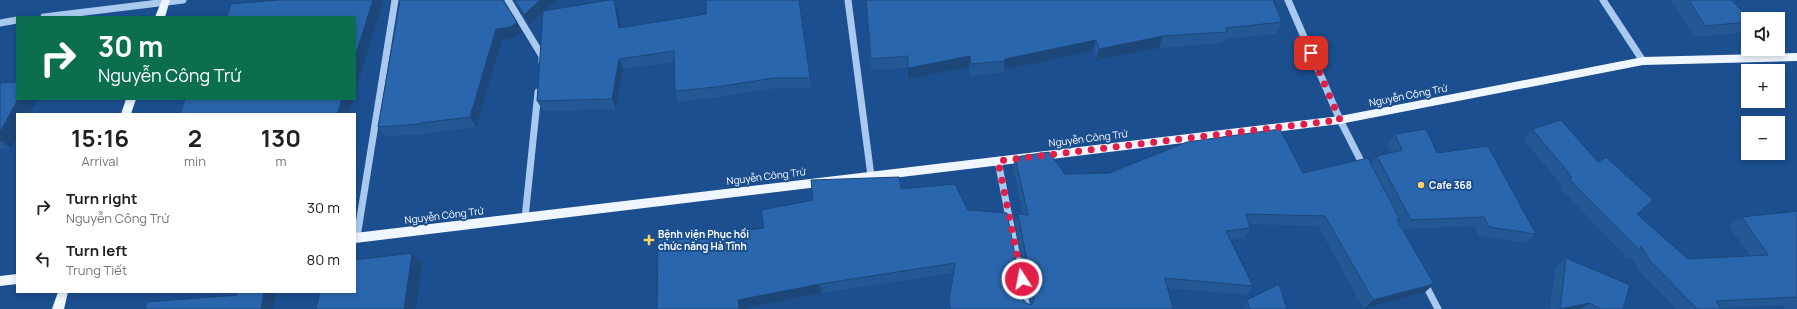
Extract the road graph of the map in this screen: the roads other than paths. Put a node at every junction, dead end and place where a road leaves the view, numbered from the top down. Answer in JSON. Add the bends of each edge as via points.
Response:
{"nodes":[{"id":1,"x":182,"y":0,"type":"edge"},
{"id":2,"x":395,"y":0,"type":"edge"},
{"id":3,"x":508,"y":0,"type":"edge"},
{"id":4,"x":848,"y":0,"type":"edge"},
{"id":5,"x":1288,"y":0,"type":"edge"},
{"id":6,"x":1603,"y":0,"type":"edge"},
{"id":7,"x":166,"y":1,"type":"edge"},
{"id":8,"x":52,"y":16,"type":"edge"},
{"id":9,"x":160,"y":16,"type":"edge"},
{"id":10,"x":16,"y":20,"type":"edge"},
{"id":11,"x":0,"y":22,"type":"edge"},
{"id":12,"x":1797,"y":58,"type":"edge"},
{"id":13,"x":1643,"y":61,"type":"junction"},
{"id":14,"x":541,"y":72,"type":"edge"},
{"id":15,"x":539,"y":87,"type":"edge"},
{"id":16,"x":131,"y":100,"type":"edge"},
{"id":17,"x":126,"y":113,"type":"edge"},
{"id":18,"x":1340,"y":120,"type":"junction"},
{"id":19,"x":998,"y":161,"type":"junction"},
{"id":20,"x":871,"y":176,"type":"junction"},
{"id":21,"x":1369,"y":176,"type":"edge"},
{"id":22,"x":525,"y":218,"type":"junction"},
{"id":23,"x":356,"y":238,"type":"edge"},
{"id":24,"x":1419,"y":273,"type":"edge"},
{"id":25,"x":16,"y":279,"type":"edge"},
{"id":26,"x":0,"y":281,"type":"edge"},
{"id":27,"x":63,"y":293,"type":"edge"},
{"id":28,"x":58,"y":309,"type":"edge"},
{"id":29,"x":1027,"y":309,"type":"edge"},
{"id":30,"x":1438,"y":309,"type":"edge"}],
"edges":[{"from":1,"to":7,"type":"street"},
{"from":2,"to":23,"type":"street"},
{"from":3,"to":14,"type":"street","via":[[542,56]]},
{"from":4,"to":20,"type":"street"},
{"from":5,"to":18,"type":"street"},
{"from":6,"to":13,"type":"street"},
{"from":7,"to":8,"type":"street"},
{"from":7,"to":9,"type":"main road"},
{"from":10,"to":11,"type":"street"},
{"from":12,"to":13,"type":"main road","name":"Nguyễn Công Trứ"},
{"from":13,"to":18,"type":"main road","name":"Nguyễn Công Trứ"},
{"from":15,"to":22,"type":"street"},
{"from":16,"to":17,"type":"main road"},
{"from":18,"to":19,"type":"main road","name":"Nguyễn Công Trứ"},
{"from":18,"to":21,"type":"street"},
{"from":19,"to":20,"type":"main road","name":"Nguyễn Công Trứ"},
{"from":19,"to":29,"type":"street"},
{"from":20,"to":22,"type":"main road","name":"Nguyễn Công Trứ"},
{"from":22,"to":23,"type":"main road","name":"Nguyễn Công Trứ"},
{"from":24,"to":30,"type":"street"},
{"from":25,"to":26,"type":"main road"},
{"from":27,"to":28,"type":"main road"}]}
